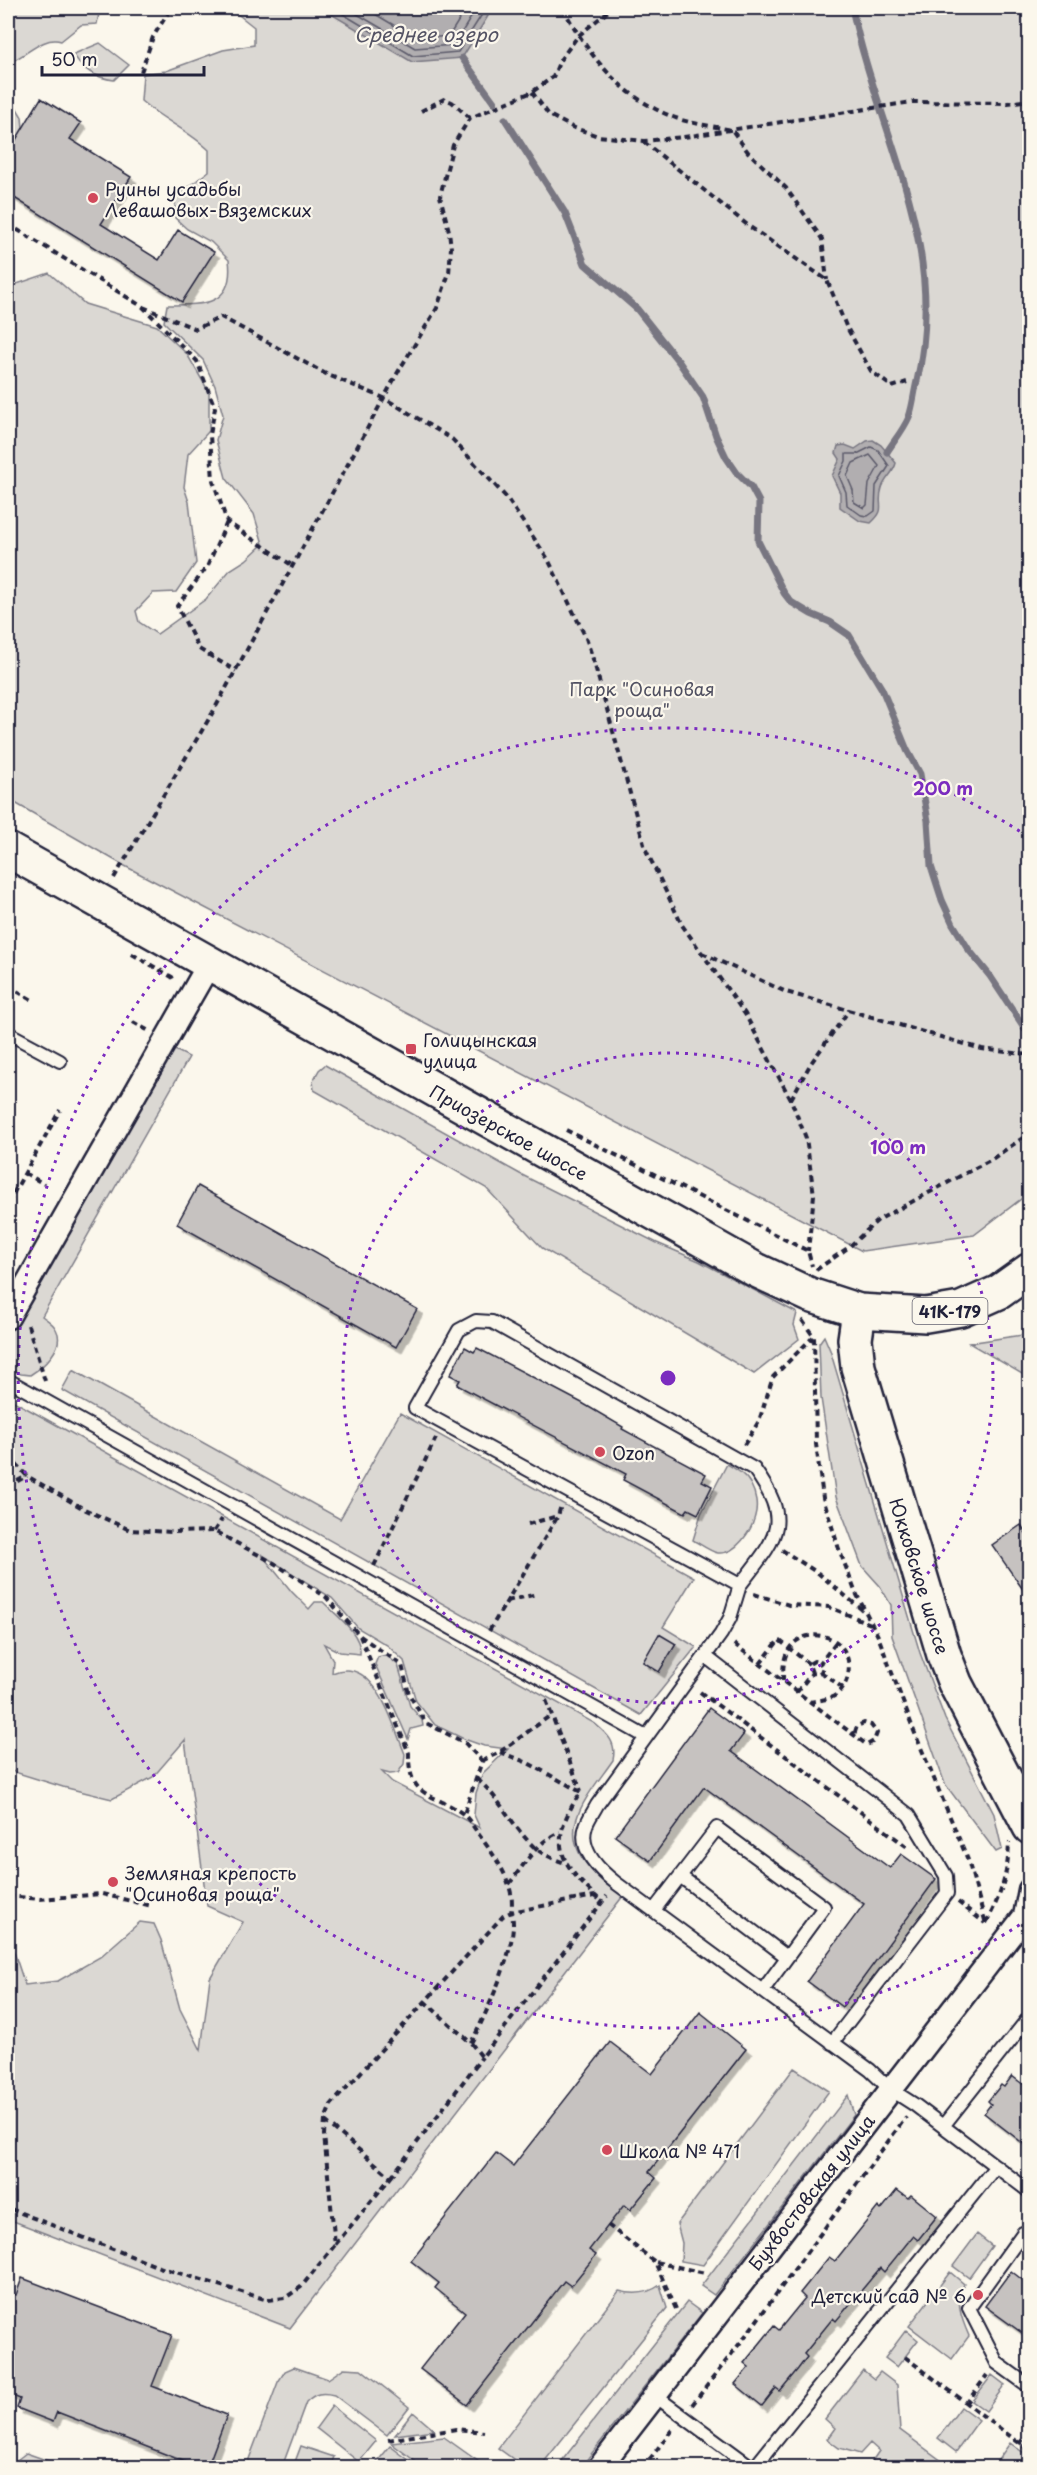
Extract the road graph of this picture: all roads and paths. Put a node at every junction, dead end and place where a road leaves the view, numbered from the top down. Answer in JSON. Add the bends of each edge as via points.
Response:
{"nodes":[{"id":1,"x":171,"y":8,"type":"edge"},
{"id":2,"x":563,"y":8,"type":"edge"},
{"id":3,"x":612,"y":8,"type":"edge"},
{"id":4,"x":578,"y":36,"type":"junction"},
{"id":5,"x":141,"y":72,"type":"dead end"},
{"id":6,"x":532,"y":92,"type":"junction"},
{"id":7,"x":1029,"y":100,"type":"edge"},
{"id":8,"x":421,"y":111,"type":"dead end"},
{"id":9,"x":470,"y":118,"type":"junction"},
{"id":10,"x":732,"y":130,"type":"junction"},
{"id":11,"x":644,"y":141,"type":"junction"},
{"id":12,"x":8,"y":224,"type":"edge"},
{"id":13,"x":827,"y":280,"type":"junction"},
{"id":14,"x":143,"y":307,"type":"junction"},
{"id":15,"x":907,"y":382,"type":"dead end"},
{"id":16,"x":384,"y":398,"type":"junction"},
{"id":17,"x":227,"y":522,"type":"junction"},
{"id":18,"x":293,"y":566,"type":"junction"},
{"id":19,"x":236,"y":671,"type":"junction"},
{"id":20,"x":8,"y":850,"type":"edge"},
{"id":21,"x":114,"y":878,"type":"dead end"},
{"id":22,"x":702,"y":953,"type":"junction"},
{"id":23,"x":132,"y":954,"type":"dead end"},
{"id":24,"x":209,"y":964,"type":"junction"},
{"id":25,"x":8,"y":986,"type":"edge"},
{"id":26,"x":175,"y":986,"type":"dead end"},
{"id":27,"x":34,"y":1001,"type":"dead end"},
{"id":28,"x":850,"y":1009,"type":"junction"},
{"id":29,"x":133,"y":1023,"type":"dead end"},
{"id":30,"x":154,"y":1023,"type":"dead end"},
{"id":31,"x":8,"y":1033,"type":"edge"},
{"id":32,"x":1029,"y":1055,"type":"edge"},
{"id":33,"x":60,"y":1061,"type":"dead end"},
{"id":34,"x":791,"y":1100,"type":"junction"},
{"id":35,"x":60,"y":1110,"type":"dead end"},
{"id":36,"x":560,"y":1126,"type":"dead end"},
{"id":37,"x":1029,"y":1133,"type":"edge"},
{"id":38,"x":24,"y":1173,"type":"junction"},
{"id":39,"x":44,"y":1184,"type":"dead end"},
{"id":40,"x":8,"y":1203,"type":"edge"},
{"id":41,"x":808,"y":1251,"type":"junction"},
{"id":42,"x":1029,"y":1270,"type":"edge"},
{"id":43,"x":803,"y":1310,"type":"dead end"},
{"id":44,"x":859,"y":1311,"type":"junction"},
{"id":45,"x":8,"y":1317,"type":"edge"},
{"id":46,"x":814,"y":1337,"type":"junction"},
{"id":47,"x":8,"y":1380,"type":"edge"},
{"id":48,"x":438,"y":1432,"type":"dead end"},
{"id":49,"x":8,"y":1456,"type":"edge"},
{"id":50,"x":736,"y":1458,"type":"junction"},
{"id":51,"x":27,"y":1476,"type":"junction"},
{"id":52,"x":8,"y":1486,"type":"edge"},
{"id":53,"x":563,"y":1500,"type":"dead end"},
{"id":54,"x":558,"y":1516,"type":"junction"},
{"id":55,"x":528,"y":1524,"type":"dead end"},
{"id":56,"x":772,"y":1544,"type":"junction"},
{"id":57,"x":372,"y":1570,"type":"dead end"},
{"id":58,"x":740,"y":1585,"type":"junction"},
{"id":59,"x":537,"y":1594,"type":"dead end"},
{"id":60,"x":506,"y":1601,"type":"junction"},
{"id":61,"x":870,"y":1617,"type":"junction"},
{"id":62,"x":873,"y":1625,"type":"junction"},
{"id":63,"x":487,"y":1634,"type":"dead end"},
{"id":64,"x":721,"y":1634,"type":"junction"},
{"id":65,"x":360,"y":1635,"type":"junction"},
{"id":66,"x":836,"y":1642,"type":"junction"},
{"id":67,"x":789,"y":1648,"type":"junction"},
{"id":68,"x":705,"y":1656,"type":"junction"},
{"id":69,"x":820,"y":1663,"type":"junction"},
{"id":70,"x":760,"y":1664,"type":"junction"},
{"id":71,"x":809,"y":1664,"type":"junction"},
{"id":72,"x":812,"y":1672,"type":"junction"},
{"id":73,"x":821,"y":1672,"type":"junction"},
{"id":74,"x":548,"y":1682,"type":"junction"},
{"id":75,"x":783,"y":1682,"type":"junction"},
{"id":76,"x":843,"y":1688,"type":"junction"},
{"id":77,"x":697,"y":1689,"type":"dead end"},
{"id":78,"x":797,"y":1692,"type":"junction"},
{"id":79,"x":810,"y":1702,"type":"junction"},
{"id":80,"x":552,"y":1715,"type":"junction"},
{"id":81,"x":854,"y":1735,"type":"junction"},
{"id":82,"x":646,"y":1737,"type":"junction"},
{"id":83,"x":500,"y":1752,"type":"junction"},
{"id":84,"x":482,"y":1761,"type":"junction"},
{"id":85,"x":477,"y":1779,"type":"junction"},
{"id":86,"x":581,"y":1792,"type":"junction"},
{"id":87,"x":597,"y":1804,"type":"junction"},
{"id":88,"x":464,"y":1814,"type":"junction"},
{"id":89,"x":560,"y":1832,"type":"dead end"},
{"id":90,"x":1019,"y":1832,"type":"edge"},
{"id":91,"x":536,"y":1849,"type":"junction"},
{"id":92,"x":567,"y":1864,"type":"dead end"},
{"id":93,"x":680,"y":1876,"type":"junction"},
{"id":94,"x":946,"y":1876,"type":"junction"},
{"id":95,"x":616,"y":1883,"type":"junction"},
{"id":96,"x":509,"y":1884,"type":"junction"},
{"id":97,"x":1029,"y":1890,"type":"edge"},
{"id":98,"x":947,"y":1893,"type":"junction"},
{"id":99,"x":8,"y":1896,"type":"edge"},
{"id":100,"x":596,"y":1896,"type":"dead end"},
{"id":101,"x":152,"y":1906,"type":"dead end"},
{"id":102,"x":654,"y":1910,"type":"junction"},
{"id":103,"x":511,"y":1912,"type":"junction"},
{"id":104,"x":1027,"y":1916,"type":"edge"},
{"id":105,"x":986,"y":1924,"type":"junction"},
{"id":106,"x":788,"y":1957,"type":"junction"},
{"id":107,"x":763,"y":1990,"type":"junction"},
{"id":108,"x":424,"y":2001,"type":"junction"},
{"id":109,"x":1029,"y":2016,"type":"edge"},
{"id":110,"x":471,"y":2043,"type":"junction"},
{"id":111,"x":832,"y":2043,"type":"junction"},
{"id":112,"x":482,"y":2056,"type":"junction"},
{"id":113,"x":890,"y":2089,"type":"junction"},
{"id":114,"x":915,"y":2105,"type":"junction"},
{"id":115,"x":325,"y":2120,"type":"junction"},
{"id":116,"x":943,"y":2126,"type":"junction"},
{"id":117,"x":996,"y":2166,"type":"junction"},
{"id":118,"x":391,"y":2177,"type":"junction"},
{"id":119,"x":1029,"y":2192,"type":"edge"},
{"id":120,"x":8,"y":2208,"type":"edge"},
{"id":121,"x":608,"y":2225,"type":"dead end"},
{"id":122,"x":1029,"y":2238,"type":"edge"},
{"id":123,"x":335,"y":2245,"type":"junction"},
{"id":124,"x":655,"y":2262,"type":"junction"},
{"id":125,"x":705,"y":2273,"type":"dead end"},
{"id":126,"x":676,"y":2309,"type":"dead end"},
{"id":127,"x":905,"y":2357,"type":"dead end"},
{"id":128,"x":997,"y":2363,"type":"junction"},
{"id":129,"x":1029,"y":2387,"type":"edge"},
{"id":130,"x":654,"y":2395,"type":"junction"},
{"id":131,"x":966,"y":2404,"type":"junction"},
{"id":132,"x":684,"y":2415,"type":"junction"},
{"id":133,"x":1029,"y":2431,"type":"edge"},
{"id":134,"x":484,"y":2432,"type":"dead end"},
{"id":135,"x":388,"y":2440,"type":"dead end"},
{"id":136,"x":1020,"y":2444,"type":"junction"},
{"id":137,"x":1029,"y":2451,"type":"edge"},
{"id":138,"x":599,"y":2468,"type":"edge"},
{"id":139,"x":643,"y":2468,"type":"edge"},
{"id":140,"x":754,"y":2468,"type":"edge"}],
"edges":[{"from":1,"to":5,"type":"path","via":[[153,37]]},
{"from":2,"to":4,"type":"path"},
{"from":3,"to":4,"type":"path"},
{"from":4,"to":6,"type":"path","via":[[553,77]]},
{"from":4,"to":10,"type":"path","via":[[601,68],[626,92],[674,117]]},
{"from":6,"to":9,"type":"path"},
{"from":6,"to":11,"type":"path","via":[[549,115],[572,127],[598,136]]},
{"from":7,"to":10,"type":"path","via":[[912,102]]},
{"from":8,"to":9,"type":"path","via":[[444,99]]},
{"from":9,"to":16,"type":"path","via":[[453,145],[440,196],[451,248],[444,290]]},
{"from":10,"to":11,"type":"path"},
{"from":10,"to":13,"type":"path","via":[[748,152],[786,188],[822,239]]},
{"from":11,"to":13,"type":"path","via":[[750,227]]},
{"from":12,"to":14,"type":"path"},
{"from":13,"to":15,"type":"path","via":[[871,371],[892,387]]},
{"from":14,"to":16,"type":"path","via":[[196,329],[221,317],[326,374]]},
{"from":14,"to":17,"type":"path","via":[[197,361],[215,408],[210,435],[213,480]]},
{"from":16,"to":18,"type":"path"},
{"from":16,"to":22,"type":"path","via":[[452,439],[506,497],[548,559],[586,638],[645,848],[682,925]]},
{"from":17,"to":18,"type":"path"},
{"from":17,"to":19,"type":"path","via":[[207,567],[177,606],[199,649]]},
{"from":18,"to":19,"type":"path"},
{"from":19,"to":21,"type":"path"},
{"from":20,"to":24,"type":"main road","name":"Приозерское шоссе"},
{"from":22,"to":28,"type":"path","via":[[786,992]]},
{"from":22,"to":34,"type":"path","via":[[745,1014]]},
{"from":23,"to":26,"type":"path","via":[[172,977]]},
{"from":24,"to":44,"type":"main road","name":"Приозерское шоссе","via":[[756,1270],[810,1295]]},
{"from":24,"to":45,"type":"street"},
{"from":25,"to":27,"type":"path"},
{"from":28,"to":32,"type":"path","via":[[982,1049]]},
{"from":28,"to":34,"type":"path","via":[[811,1063]]},
{"from":29,"to":30,"type":"path","via":[[149,1032]]},
{"from":31,"to":33,"type":"lane"},
{"from":34,"to":41,"type":"path","via":[[806,1138],[814,1195]]},
{"from":35,"to":38,"type":"path"},
{"from":36,"to":41,"type":"path"},
{"from":37,"to":41,"type":"path","via":[[992,1159],[878,1220],[849,1248],[813,1273]]},
{"from":38,"to":39,"type":"path"},
{"from":38,"to":40,"type":"path"},
{"from":42,"to":44,"type":"main road","name":"Приозерское шоссе","number":"41К-179","via":[[999,1292],[961,1309],[926,1315]]},
{"from":43,"to":46,"type":"path","via":[[801,1321]]},
{"from":44,"to":90,"type":"main road","name":"Юкковское шоссе","via":[[855,1339],[858,1367],[944,1655]]},
{"from":46,"to":50,"type":"path","via":[[773,1377],[759,1421]]},
{"from":46,"to":61,"type":"path","via":[[816,1444],[823,1498],[855,1591]]},
{"from":47,"to":74,"type":"lane"},
{"from":48,"to":57,"type":"path"},
{"from":49,"to":51,"type":"path"},
{"from":50,"to":56,"type":"lane","via":[[754,1469],[770,1492],[778,1515]]},
{"from":50,"to":58,"type":"lane","via":[[492,1322],[476,1321],[459,1330],[415,1408]]},
{"from":51,"to":52,"type":"path"},
{"from":51,"to":65,"type":"path","via":[[130,1530],[214,1530],[326,1597]]},
{"from":53,"to":54,"type":"path"},
{"from":54,"to":55,"type":"path"},
{"from":54,"to":60,"type":"path"},
{"from":56,"to":58,"type":"lane"},
{"from":56,"to":61,"type":"path","via":[[818,1573]]},
{"from":58,"to":62,"type":"path","via":[[757,1596],[789,1605],[829,1607]]},
{"from":58,"to":64,"type":"lane"},
{"from":59,"to":60,"type":"path"},
{"from":60,"to":63,"type":"path"},
{"from":61,"to":62,"type":"path"},
{"from":62,"to":105,"type":"path","via":[[968,1860]]},
{"from":64,"to":68,"type":"lane"},
{"from":64,"to":70,"type":"path"},
{"from":65,"to":84,"type":"path","via":[[402,1665],[409,1694],[426,1723],[465,1743]]},
{"from":65,"to":88,"type":"path","via":[[409,1753],[408,1770],[421,1791]]},
{"from":66,"to":67,"type":"path","via":[[820,1635],[805,1636]]},
{"from":66,"to":69,"type":"path"},
{"from":66,"to":76,"type":"path","via":[[847,1654],[850,1673]]},
{"from":67,"to":70,"type":"path","via":[[779,1640]]},
{"from":67,"to":71,"type":"path"},
{"from":67,"to":75,"type":"path"},
{"from":68,"to":82,"type":"lane"},
{"from":68,"to":94,"type":"lane","via":[[909,1815]]},
{"from":69,"to":71,"type":"path"},
{"from":69,"to":73,"type":"path"},
{"from":70,"to":75,"type":"path"},
{"from":71,"to":72,"type":"path"},
{"from":72,"to":73,"type":"path"},
{"from":72,"to":78,"type":"path"},
{"from":73,"to":76,"type":"path"},
{"from":74,"to":80,"type":"path","via":[[545,1698]]},
{"from":74,"to":82,"type":"lane"},
{"from":75,"to":78,"type":"path"},
{"from":76,"to":79,"type":"path","via":[[835,1696]]},
{"from":77,"to":94,"type":"path"},
{"from":78,"to":79,"type":"path"},
{"from":79,"to":81,"type":"path"},
{"from":80,"to":83,"type":"path"},
{"from":80,"to":86,"type":"path"},
{"from":81,"to":81,"type":"path","via":[[857,1726],[864,1723],[877,1733],[867,1745]]},
{"from":82,"to":87,"type":"lane"},
{"from":83,"to":84,"type":"path"},
{"from":83,"to":86,"type":"path"},
{"from":84,"to":85,"type":"path"},
{"from":85,"to":88,"type":"path"},
{"from":85,"to":91,"type":"path","via":[[492,1792]]},
{"from":86,"to":87,"type":"path"},
{"from":87,"to":95,"type":"lane","via":[[585,1828],[587,1852]]},
{"from":88,"to":96,"type":"path","via":[[494,1855]]},
{"from":89,"to":91,"type":"path"},
{"from":90,"to":105,"type":"path","via":[[1001,1896]]},
{"from":91,"to":92,"type":"path"},
{"from":91,"to":96,"type":"path"},
{"from":93,"to":102,"type":"lane"},
{"from":93,"to":106,"type":"lane"},
{"from":93,"to":106,"type":"lane","via":[[717,1828],[824,1907]]},
{"from":94,"to":98,"type":"lane"},
{"from":95,"to":102,"type":"lane"},
{"from":95,"to":112,"type":"path"},
{"from":96,"to":103,"type":"path"},
{"from":97,"to":104,"type":"street","name":"Бухвостовская улица"},
{"from":98,"to":105,"type":"path"},
{"from":98,"to":111,"type":"lane"},
{"from":99,"to":101,"type":"path","via":[[40,1899],[102,1894]]},
{"from":100,"to":103,"type":"path"},
{"from":102,"to":107,"type":"lane"},
{"from":103,"to":108,"type":"path"},
{"from":103,"to":110,"type":"path","via":[[515,1921],[504,1965],[491,2004]]},
{"from":104,"to":113,"type":"street","name":"Бухвостовская улица"},
{"from":106,"to":107,"type":"lane"},
{"from":107,"to":111,"type":"lane"},
{"from":108,"to":110,"type":"path"},
{"from":108,"to":115,"type":"path","via":[[331,2104]]},
{"from":109,"to":116,"type":"lane"},
{"from":110,"to":112,"type":"path"},
{"from":111,"to":113,"type":"lane"},
{"from":112,"to":118,"type":"path"},
{"from":113,"to":114,"type":"lane"},
{"from":113,"to":130,"type":"street","name":"Бухвостовская улица"},
{"from":114,"to":116,"type":"lane"},
{"from":114,"to":132,"type":"path"},
{"from":115,"to":118,"type":"path"},
{"from":115,"to":123,"type":"path"},
{"from":116,"to":117,"type":"lane"},
{"from":117,"to":119,"type":"lane"},
{"from":117,"to":140,"type":"lane"},
{"from":118,"to":123,"type":"path"},
{"from":120,"to":123,"type":"path","via":[[159,2267],[268,2300],[285,2298],[301,2286]]},
{"from":121,"to":124,"type":"path"},
{"from":122,"to":128,"type":"lane","via":[[1023,2233],[969,2308]]},
{"from":124,"to":125,"type":"path"},
{"from":124,"to":126,"type":"path"},
{"from":127,"to":131,"type":"path"},
{"from":128,"to":129,"type":"lane"},
{"from":128,"to":131,"type":"path"},
{"from":130,"to":132,"type":"lane"},
{"from":130,"to":138,"type":"street","name":"Бухвостовская улица"},
{"from":131,"to":136,"type":"path"},
{"from":132,"to":139,"type":"path"},
{"from":132,"to":140,"type":"lane"},
{"from":133,"to":136,"type":"path"},
{"from":134,"to":135,"type":"path","via":[[456,2429]]},
{"from":136,"to":137,"type":"path"}]}
